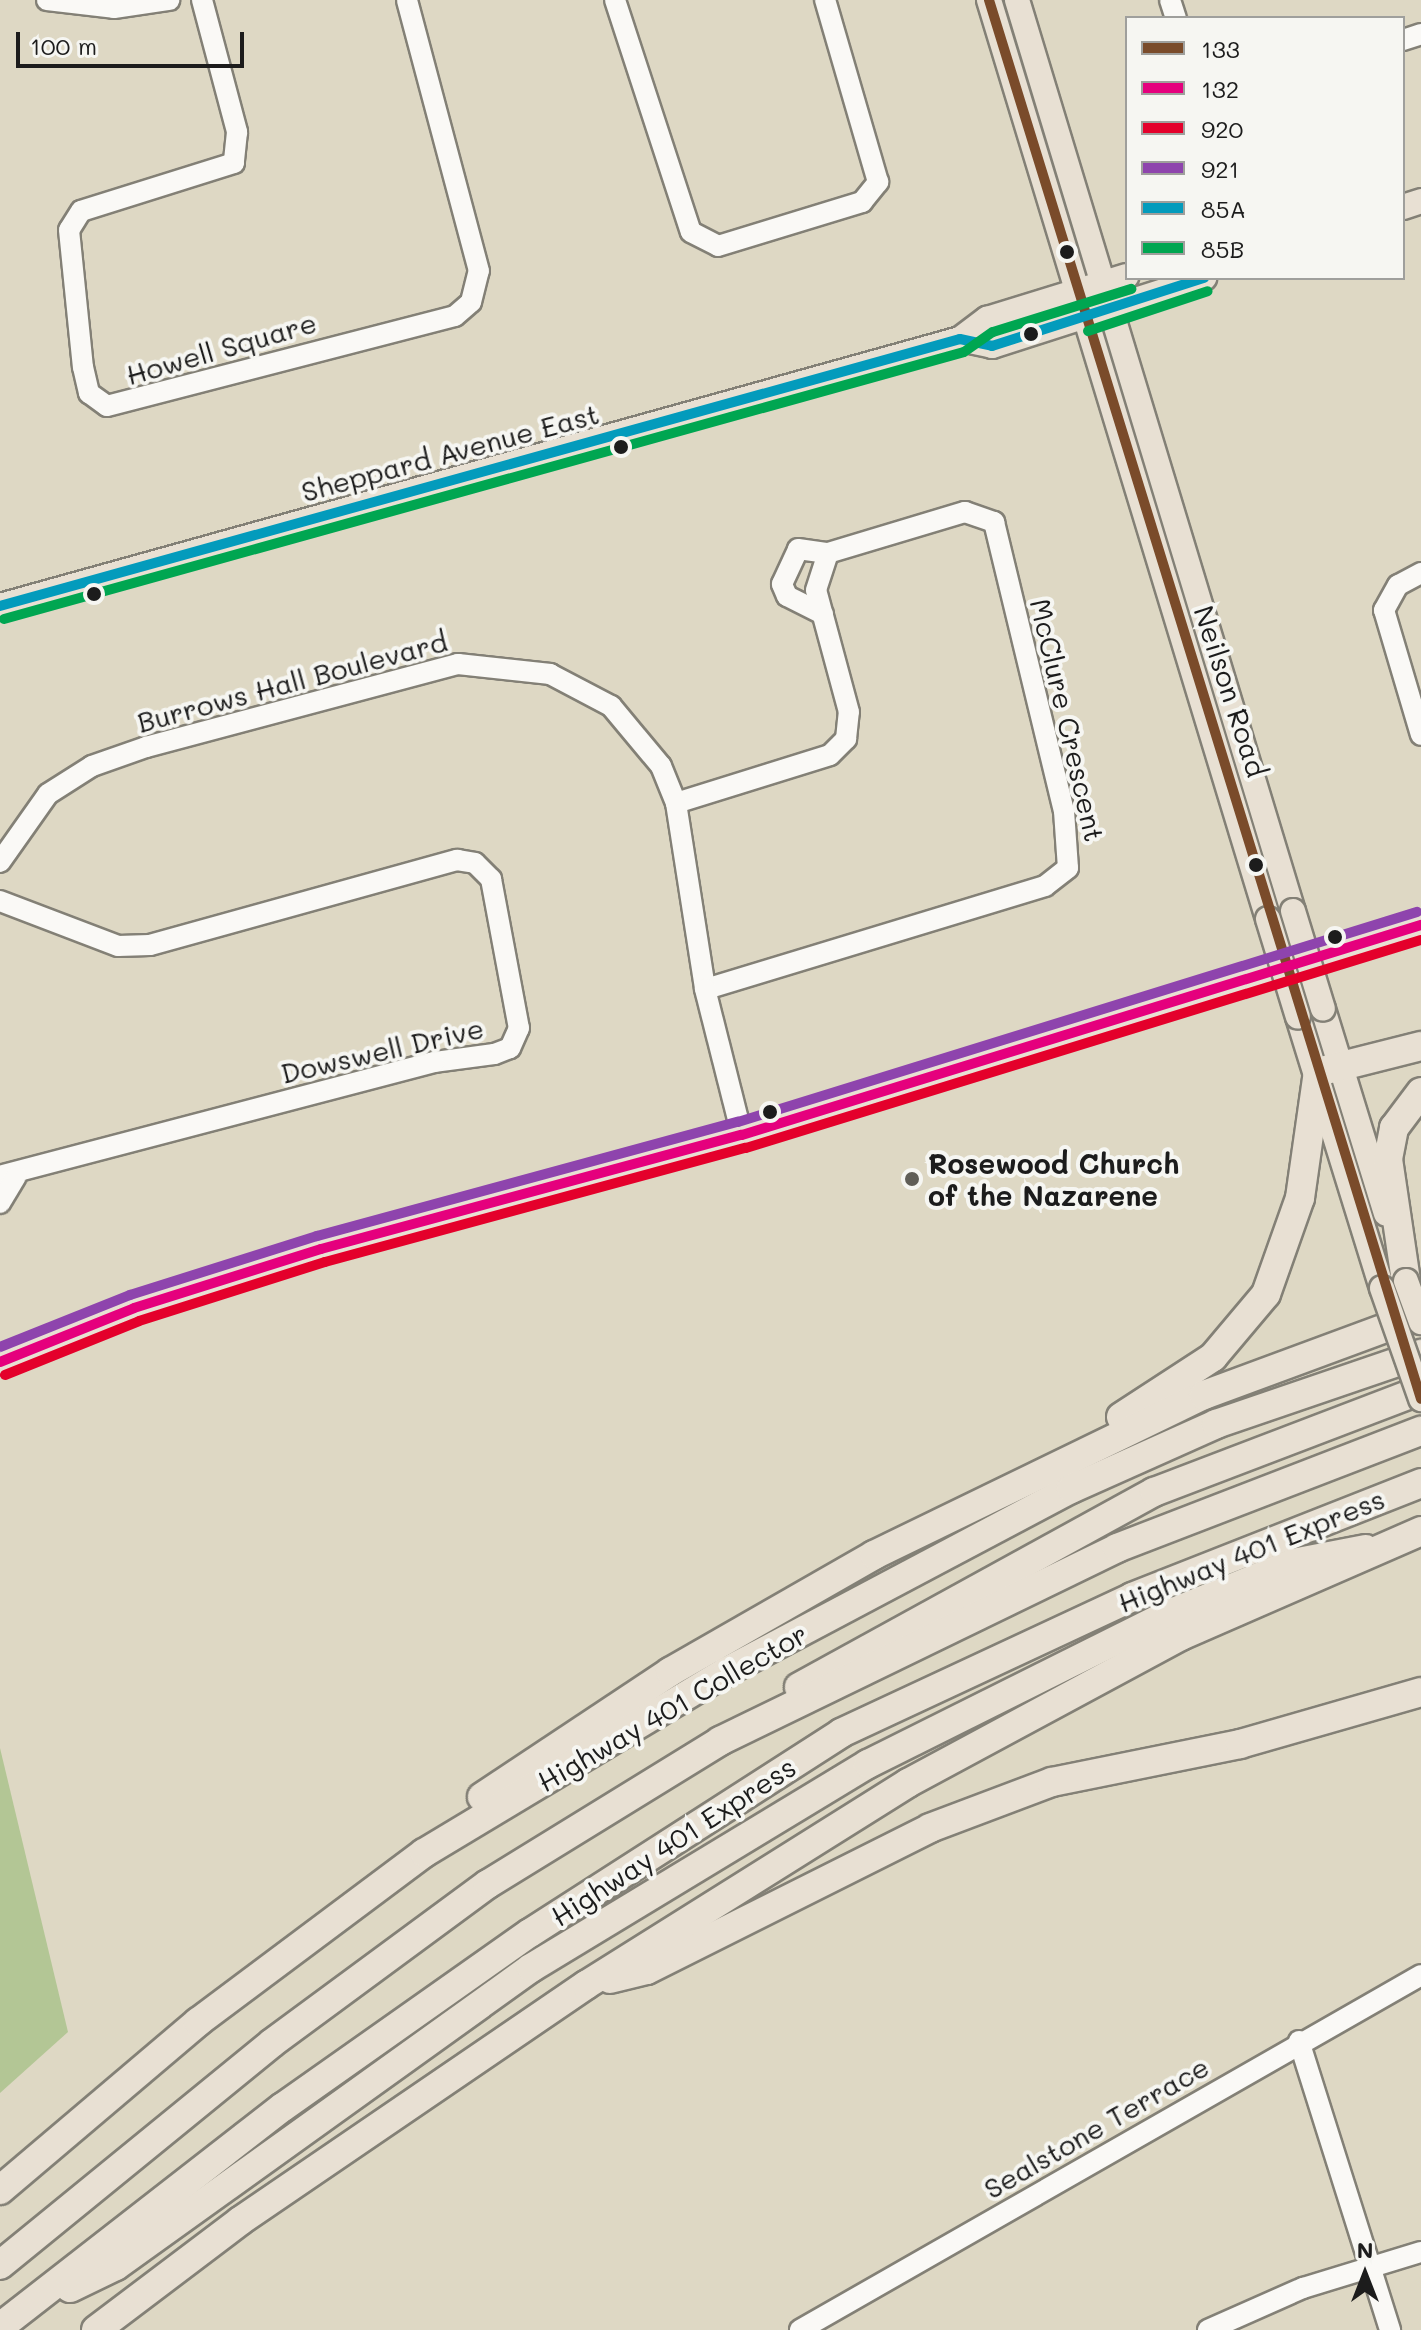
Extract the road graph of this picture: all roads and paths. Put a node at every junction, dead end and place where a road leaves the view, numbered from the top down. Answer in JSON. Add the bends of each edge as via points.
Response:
{"nodes":[{"id":1,"x":47,"y":0,"type":"edge"},
{"id":2,"x":169,"y":0,"type":"edge"},
{"id":3,"x":202,"y":0,"type":"edge"},
{"id":4,"x":407,"y":0,"type":"edge"},
{"id":5,"x":615,"y":0,"type":"edge"},
{"id":6,"x":825,"y":0,"type":"edge"},
{"id":7,"x":989,"y":0,"type":"edge"},
{"id":8,"x":1017,"y":0,"type":"edge"},
{"id":9,"x":1125,"y":277,"type":"edge"},
{"id":10,"x":1198,"y":280,"type":"edge"},
{"id":11,"x":1102,"y":284,"type":"junction"},
{"id":12,"x":1074,"y":291,"type":"junction"},
{"id":13,"x":1111,"y":310,"type":"junction"},
{"id":14,"x":1082,"y":319,"type":"junction"},
{"id":15,"x":960,"y":339,"type":"junction"},
{"id":16,"x":1175,"y":522,"type":"junction"},
{"id":17,"x":1148,"y":530,"type":"junction"},
{"id":18,"x":828,"y":553,"type":"junction"},
{"id":19,"x":1421,"y":573,"type":"edge"},
{"id":20,"x":0,"y":606,"type":"edge"},
{"id":21,"x":823,"y":614,"type":"junction"},
{"id":22,"x":1421,"y":735,"type":"edge"},
{"id":23,"x":676,"y":803,"type":"junction"},
{"id":24,"x":0,"y":862,"type":"edge"},
{"id":25,"x":0,"y":901,"type":"edge"},
{"id":26,"x":1421,"y":925,"type":"edge"},
{"id":27,"x":705,"y":989,"type":"junction"},
{"id":28,"x":1421,"y":1046,"type":"edge"},
{"id":29,"x":1330,"y":1069,"type":"junction"},
{"id":30,"x":1421,"y":1092,"type":"edge"},
{"id":31,"x":742,"y":1135,"type":"junction"},
{"id":32,"x":8,"y":1176,"type":"edge"},
{"id":33,"x":0,"y":1203,"type":"edge"},
{"id":34,"x":1394,"y":1284,"type":"junction"},
{"id":35,"x":1421,"y":1315,"type":"edge"},
{"id":36,"x":1421,"y":1322,"type":"edge"},
{"id":37,"x":1421,"y":1354,"type":"edge"},
{"id":38,"x":0,"y":1362,"type":"edge"},
{"id":39,"x":1421,"y":1390,"type":"edge"},
{"id":40,"x":1421,"y":1399,"type":"edge"},
{"id":41,"x":1421,"y":1431,"type":"edge"},
{"id":42,"x":1421,"y":1483,"type":"edge"},
{"id":43,"x":1421,"y":1531,"type":"edge"},
{"id":44,"x":1366,"y":1549,"type":"junction"},
{"id":45,"x":874,"y":1555,"type":"junction"},
{"id":46,"x":1421,"y":1692,"type":"edge"},
{"id":47,"x":720,"y":1741,"type":"junction"},
{"id":48,"x":424,"y":1853,"type":"junction"},
{"id":49,"x":1421,"y":1975,"type":"edge"},
{"id":50,"x":586,"y":1985,"type":"junction"},
{"id":51,"x":1299,"y":2041,"type":"junction"},
{"id":52,"x":0,"y":2190,"type":"edge"},
{"id":53,"x":1421,"y":2252,"type":"edge"},
{"id":54,"x":0,"y":2265,"type":"edge"},
{"id":55,"x":1371,"y":2267,"type":"junction"},
{"id":56,"x":10,"y":2320,"type":"edge"},
{"id":57,"x":96,"y":2330,"type":"edge"},
{"id":58,"x":800,"y":2330,"type":"edge"},
{"id":59,"x":1208,"y":2330,"type":"edge"},
{"id":60,"x":1390,"y":2330,"type":"edge"}],
"edges":[{"from":1,"to":2,"type":"street","via":[[114,8]]},
{"from":3,"to":4,"type":"street","name":"Howell Square","via":[[237,132],[234,163],[81,211],[69,230],[83,367],[89,393],[107,406],[455,316],[471,302],[479,271]]},
{"from":5,"to":6,"type":"street","via":[[691,232],[718,246],[862,202],[878,182]]},
{"from":7,"to":12,"type":"main road","name":"Neilson Road"},
{"from":8,"to":11,"type":"main road","name":"Neilson Road"},
{"from":9,"to":11,"type":"main road","name":"Sheppard Avenue East"},
{"from":10,"to":13,"type":"main road","name":"Sheppard Avenue East"},
{"from":11,"to":12,"type":"main road","name":"Sheppard Avenue East"},
{"from":11,"to":13,"type":"main road","name":"Neilson Road"},
{"from":12,"to":14,"type":"main road","name":"Neilson Road"},
{"from":12,"to":15,"type":"main road","name":"Sheppard Avenue East","via":[[987,319]]},
{"from":13,"to":14,"type":"main road","name":"Sheppard Avenue East"},
{"from":13,"to":16,"type":"main road","name":"Neilson Road"},
{"from":14,"to":15,"type":"main road","name":"Sheppard Avenue East","via":[[992,346]]},
{"from":14,"to":17,"type":"main road","name":"Neilson Road"},
{"from":15,"to":20,"type":"main road","name":"Sheppard Avenue East"},
{"from":16,"to":17,"type":"main road"},
{"from":16,"to":29,"type":"main road","name":"Neilson Road","bridge":true,"via":[[1323,1009]]},
{"from":17,"to":29,"type":"main road","name":"Neilson Road","bridge":true,"via":[[1298,1017]]},
{"from":18,"to":21,"type":"street","via":[[816,590]]},
{"from":18,"to":21,"type":"street","name":"McClure Crescent","via":[[798,549],[782,584],[787,596]]},
{"from":18,"to":27,"type":"street","name":"McClure Crescent","via":[[965,512],[994,522],[1071,861],[1045,886]]},
{"from":19,"to":22,"type":"street","via":[[1398,585],[1384,610]]},
{"from":21,"to":23,"type":"street","via":[[851,724],[842,746]]},
{"from":23,"to":24,"type":"street","name":"Burrows Hall Boulevard","via":[[661,766],[611,706],[550,674],[458,664],[92,766],[48,794]]},
{"from":23,"to":27,"type":"street","name":"Burrows Hall Boulevard"},
{"from":25,"to":32,"type":"street","name":"Dowswell Drive","via":[[118,946],[150,945],[457,860],[475,863],[491,879],[519,1028],[510,1048],[494,1054],[434,1062]]},
{"from":26,"to":31,"type":"main road"},
{"from":27,"to":31,"type":"street","name":"Burrows Hall Boulevard"},
{"from":28,"to":29,"type":"highway"},
{"from":29,"to":34,"type":"main road","name":"Neilson Road"},
{"from":29,"to":45,"type":"highway","via":[[1271,1281],[1213,1357],[1143,1405],[900,1529]]},
{"from":30,"to":34,"type":"highway","via":[[1394,1128],[1388,1159]]},
{"from":31,"to":38,"type":"main road","via":[[321,1249],[134,1308]]},
{"from":32,"to":33,"type":"street","name":"Dowswell Drive"},
{"from":34,"to":36,"type":"main road","name":"Neilson Road","bridge":true},
{"from":34,"to":40,"type":"main road","name":"Neilson Road","bridge":true},
{"from":35,"to":45,"type":"highway","via":[[1204,1395]]},
{"from":37,"to":48,"type":"highway","name":"Highway 401 Collector","via":[[1216,1424],[1071,1489],[727,1671]]},
{"from":39,"to":47,"type":"highway","via":[[1154,1492],[835,1661]]},
{"from":41,"to":47,"type":"highway","name":"Highway 401 Express","via":[[1117,1548]]},
{"from":42,"to":56,"type":"highway","name":"Highway 401 Express","via":[[1132,1597],[841,1733],[530,1933],[283,2107]]},
{"from":43,"to":44,"type":"highway"},
{"from":44,"to":50,"type":"highway","via":[[1181,1636],[908,1783]]},
{"from":44,"to":56,"type":"highway","via":[[1293,1563],[1169,1614],[868,1764],[531,1968],[116,2266]]},
{"from":45,"to":48,"type":"highway","via":[[632,1698],[479,1799]]},
{"from":46,"to":50,"type":"highway","via":[[1240,1744],[1052,1782],[930,1828],[647,1970]]},
{"from":47,"to":54,"type":"highway","name":"Highway 401 Express","via":[[488,1884],[272,2043]]},
{"from":48,"to":52,"type":"highway","name":"Highway 401 Collector","via":[[198,2022]]},
{"from":49,"to":51,"type":"street","name":"Sealstone Terrace"},
{"from":50,"to":57,"type":"highway","via":[[240,2221]]},
{"from":51,"to":55,"type":"street"},
{"from":51,"to":58,"type":"street","name":"Sealstone Terrace"},
{"from":53,"to":55,"type":"street"},
{"from":55,"to":59,"type":"street"},
{"from":55,"to":60,"type":"street"}]}
